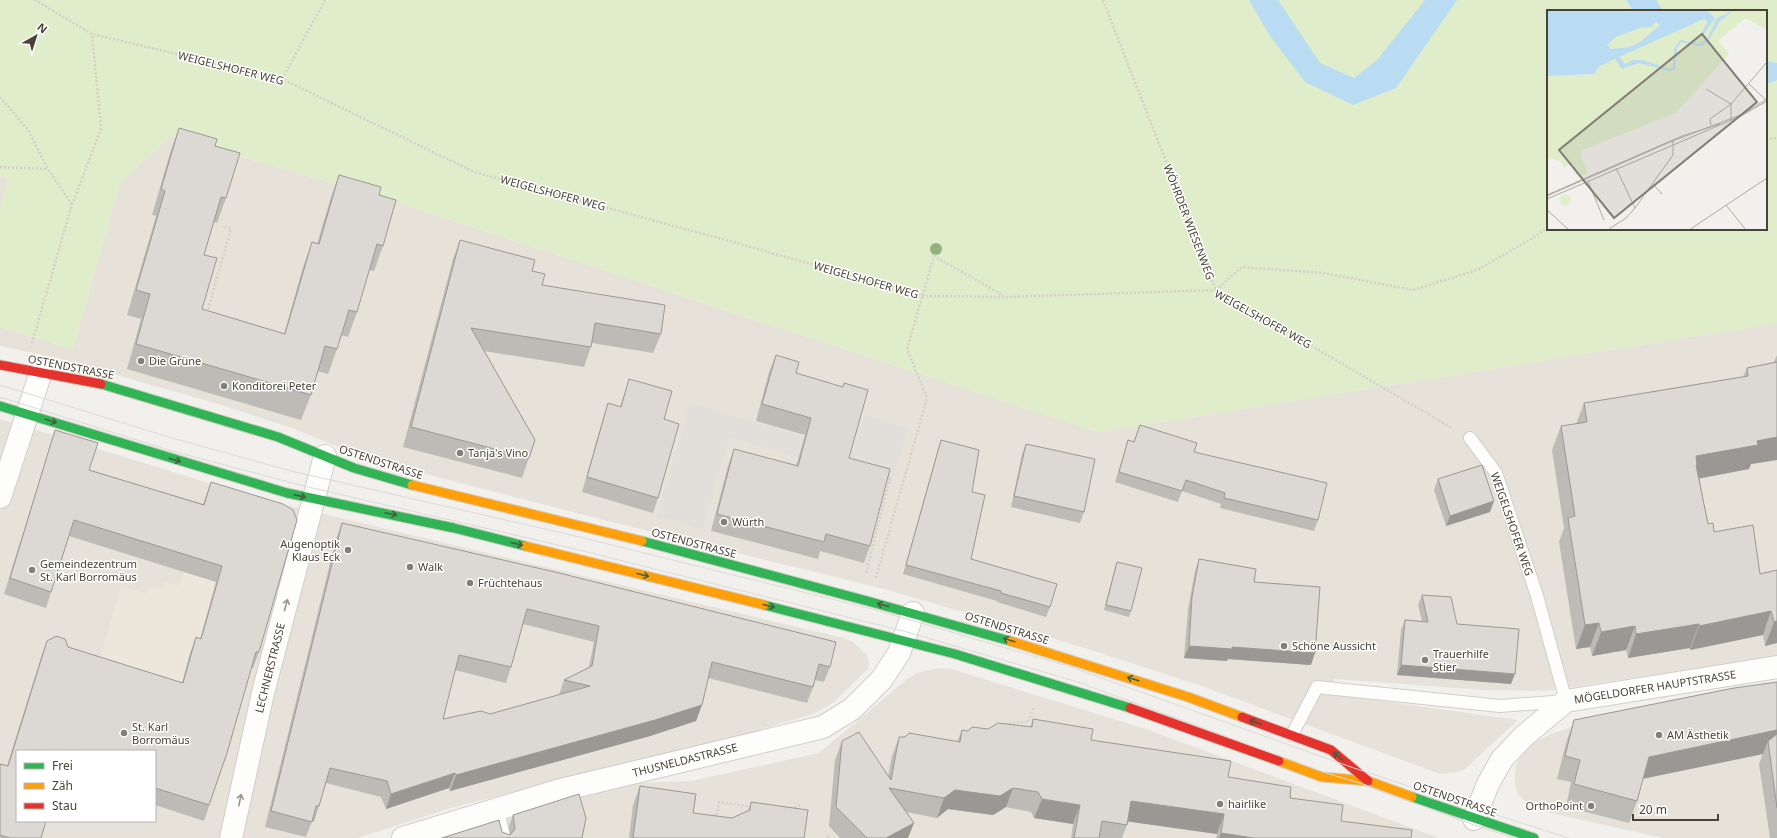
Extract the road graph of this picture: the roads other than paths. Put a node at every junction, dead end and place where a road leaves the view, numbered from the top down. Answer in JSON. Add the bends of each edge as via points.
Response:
{"nodes":[{"id":1,"x":0,"y":365,"type":"edge"},
{"id":2,"x":41,"y":372,"type":"junction"},
{"id":3,"x":0,"y":406,"type":"edge"},
{"id":4,"x":27,"y":414,"type":"junction"},
{"id":5,"x":1470,"y":438,"type":"road end"},
{"id":6,"x":325,"y":456,"type":"junction"},
{"id":7,"x":0,"y":497,"type":"edge"},
{"id":8,"x":314,"y":499,"type":"junction"},
{"id":9,"x":913,"y":613,"type":"junction"},
{"id":10,"x":904,"y":640,"type":"junction"},
{"id":11,"x":1777,"y":667,"type":"edge"},
{"id":12,"x":1566,"y":702,"type":"junction"},
{"id":13,"x":1292,"y":735,"type":"junction"},
{"id":14,"x":1368,"y":780,"type":"junction"},
{"id":15,"x":498,"y":809,"type":"junction"},
{"id":16,"x":1474,"y":819,"type":"junction"},
{"id":17,"x":231,"y":838,"type":"edge"},
{"id":18,"x":403,"y":838,"type":"edge"},
{"id":19,"x":504,"y":838,"type":"edge"},
{"id":20,"x":1534,"y":838,"type":"edge"}],
"edges":[{"from":1,"to":2,"type":"main road","name":"OSTENDSTRASSE"},
{"from":2,"to":4,"type":"street"},
{"from":2,"to":6,"type":"main road","name":"OSTENDSTRASSE","via":[[102,384],[278,437]]},
{"from":3,"to":4,"type":"main road","name":"OSTENDSTRASSE"},
{"from":4,"to":7,"type":"street"},
{"from":4,"to":8,"type":"main road","name":"OSTENDSTRASSE","one_way":true},
{"from":5,"to":12,"type":"lane","name":"WEIGELSHOFER WEG","via":[[1496,473],[1537,596]]},
{"from":6,"to":8,"type":"street","name":"LECHNERSTRASSE"},
{"from":9,"to":6,"type":"main road","name":"OSTENDSTRASSE","one_way":true,"via":[[669,548],[414,486],[354,468]]},
{"from":8,"to":10,"type":"main road","name":"OSTENDSTRASSE","one_way":true,"via":[[454,528]]},
{"from":17,"to":8,"type":"street","name":"LECHNERSTRASSE","one_way":true,"via":[[263,693]]},
{"from":9,"to":10,"type":"street","name":"THUSNELDASTRASSE"},
{"from":13,"to":9,"type":"main road","name":"OSTENDSTRASSE","one_way":true,"via":[[1188,697],[1089,665]]},
{"from":10,"to":14,"type":"main road","name":"OSTENDSTRASSE","via":[[1093,695],[1322,777]]},
{"from":10,"to":15,"type":"street","name":"THUSNELDASTRASSE","via":[[882,680],[852,709],[823,727],[557,791]]},
{"from":11,"to":12,"type":"street","name":"MÖGELDORFER HAUPTSTRASSE"},
{"from":12,"to":13,"type":"lane","via":[[1500,706],[1317,687]]},
{"from":12,"to":16,"type":"street","name":"MÖGELDORFER HAUPTSTRASSE","via":[[1524,736],[1502,759],[1488,784]]},
{"from":14,"to":13,"type":"main road","name":"OSTENDSTRASSE","one_way":true,"via":[[1331,750]]},
{"from":14,"to":16,"type":"main road","name":"OSTENDSTRASSE"},
{"from":15,"to":18,"type":"street","name":"THUSNELDASTRASSE"},
{"from":15,"to":19,"type":"lane"},
{"from":16,"to":20,"type":"main road","name":"OSTENDSTRASSE"}]}
